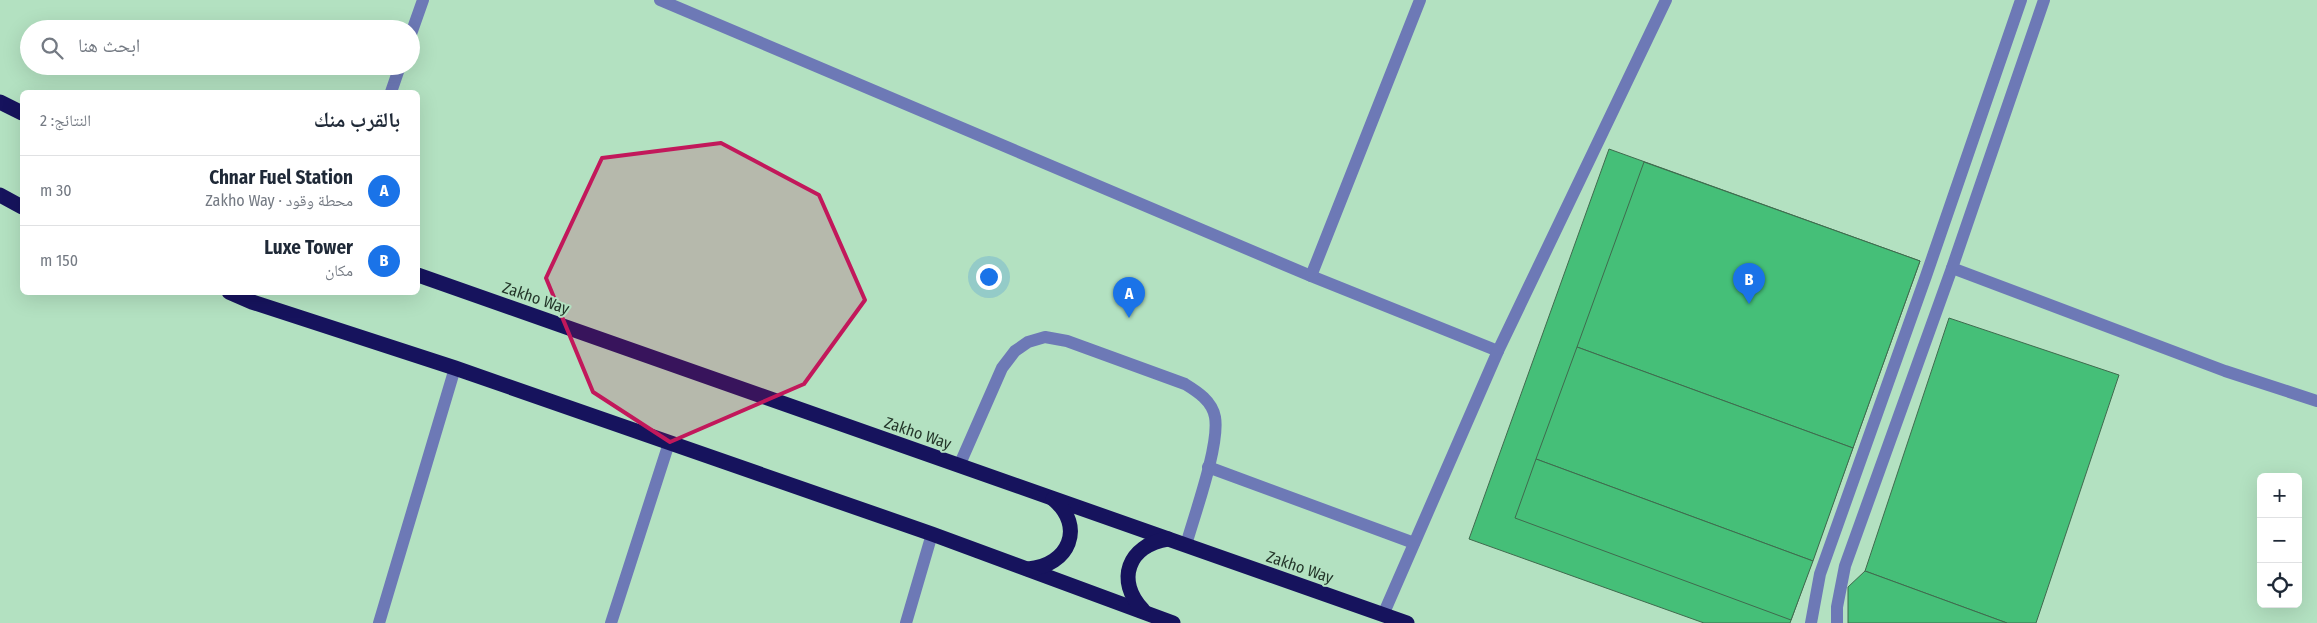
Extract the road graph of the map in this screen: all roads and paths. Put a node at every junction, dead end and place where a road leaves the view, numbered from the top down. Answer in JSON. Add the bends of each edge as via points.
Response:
{"nodes":[{"id":1,"x":423,"y":0,"type":"edge"},
{"id":2,"x":660,"y":0,"type":"edge"},
{"id":3,"x":1420,"y":0,"type":"edge"},
{"id":4,"x":1666,"y":0,"type":"edge"},
{"id":5,"x":2021,"y":0,"type":"edge"},
{"id":6,"x":2044,"y":0,"type":"edge"},
{"id":7,"x":416,"y":20,"type":"edge"},
{"id":8,"x":397,"y":75,"type":"edge"},
{"id":9,"x":392,"y":90,"type":"edge"},
{"id":10,"x":0,"y":102,"type":"edge"},
{"id":11,"x":20,"y":112,"type":"edge"},
{"id":12,"x":0,"y":195,"type":"edge"},
{"id":13,"x":20,"y":206,"type":"edge"},
{"id":14,"x":1952,"y":268,"type":"junction"},
{"id":15,"x":420,"y":276,"type":"edge"},
{"id":16,"x":1311,"y":276,"type":"junction"},
{"id":17,"x":236,"y":295,"type":"edge"},
{"id":18,"x":1498,"y":352,"type":"junction"},
{"id":19,"x":455,"y":368,"type":"junction"},
{"id":20,"x":2317,"y":401,"type":"edge"},
{"id":21,"x":669,"y":443,"type":"junction"},
{"id":22,"x":959,"y":466,"type":"junction"},
{"id":23,"x":1208,"y":467,"type":"junction"},
{"id":24,"x":1050,"y":496,"type":"junction"},
{"id":25,"x":932,"y":534,"type":"junction"},
{"id":26,"x":1168,"y":539,"type":"junction"},
{"id":27,"x":1414,"y":543,"type":"junction"},
{"id":28,"x":1186,"y":545,"type":"junction"},
{"id":29,"x":1027,"y":569,"type":"junction"},
{"id":30,"x":1144,"y":611,"type":"junction"},
{"id":31,"x":1383,"y":614,"type":"junction"},
{"id":32,"x":378,"y":623,"type":"edge"},
{"id":33,"x":611,"y":623,"type":"edge"},
{"id":34,"x":906,"y":623,"type":"edge"},
{"id":35,"x":1173,"y":623,"type":"edge"},
{"id":36,"x":1407,"y":623,"type":"edge"},
{"id":37,"x":1811,"y":623,"type":"edge"},
{"id":38,"x":1837,"y":623,"type":"edge"}],
"edges":[{"from":1,"to":7,"type":"street"},
{"from":2,"to":16,"type":"street"},
{"from":3,"to":16,"type":"street"},
{"from":4,"to":18,"type":"street"},
{"from":5,"to":37,"type":"street","via":[[1820,574]]},
{"from":6,"to":14,"type":"street"},
{"from":8,"to":9,"type":"street"},
{"from":10,"to":11,"type":"highway"},
{"from":12,"to":13,"type":"highway"},
{"from":14,"to":20,"type":"street"},
{"from":14,"to":38,"type":"street","via":[[1846,566]]},
{"from":15,"to":22,"type":"highway","name":"Zakho Way"},
{"from":16,"to":18,"type":"street"},
{"from":17,"to":19,"type":"highway"},
{"from":18,"to":27,"type":"street"},
{"from":19,"to":21,"type":"highway"},
{"from":19,"to":32,"type":"street"},
{"from":21,"to":25,"type":"highway"},
{"from":21,"to":33,"type":"street"},
{"from":22,"to":23,"type":"street","via":[[1002,368],[1015,351],[1028,342],[1045,337],[1067,341],[1185,384],[1198,392],[1209,403],[1215,417],[1215,438]]},
{"from":22,"to":24,"type":"highway","name":"Zakho Way"},
{"from":23,"to":27,"type":"street"},
{"from":23,"to":28,"type":"street"},
{"from":24,"to":26,"type":"highway","name":"Zakho Way"},
{"from":24,"to":29,"type":"highway","via":[[1062,506],[1069,519],[1070,535],[1066,549],[1056,561],[1042,568]]},
{"from":25,"to":29,"type":"highway"},
{"from":25,"to":34,"type":"street"},
{"from":26,"to":28,"type":"highway","name":"Zakho Way"},
{"from":26,"to":30,"type":"highway","via":[[1142,548],[1132,560],[1128,573],[1129,587],[1134,601]]},
{"from":27,"to":31,"type":"street"},
{"from":28,"to":31,"type":"highway","name":"Zakho Way"},
{"from":29,"to":30,"type":"highway"},
{"from":30,"to":35,"type":"highway"},
{"from":31,"to":36,"type":"highway","name":"Zakho Way"}]}
